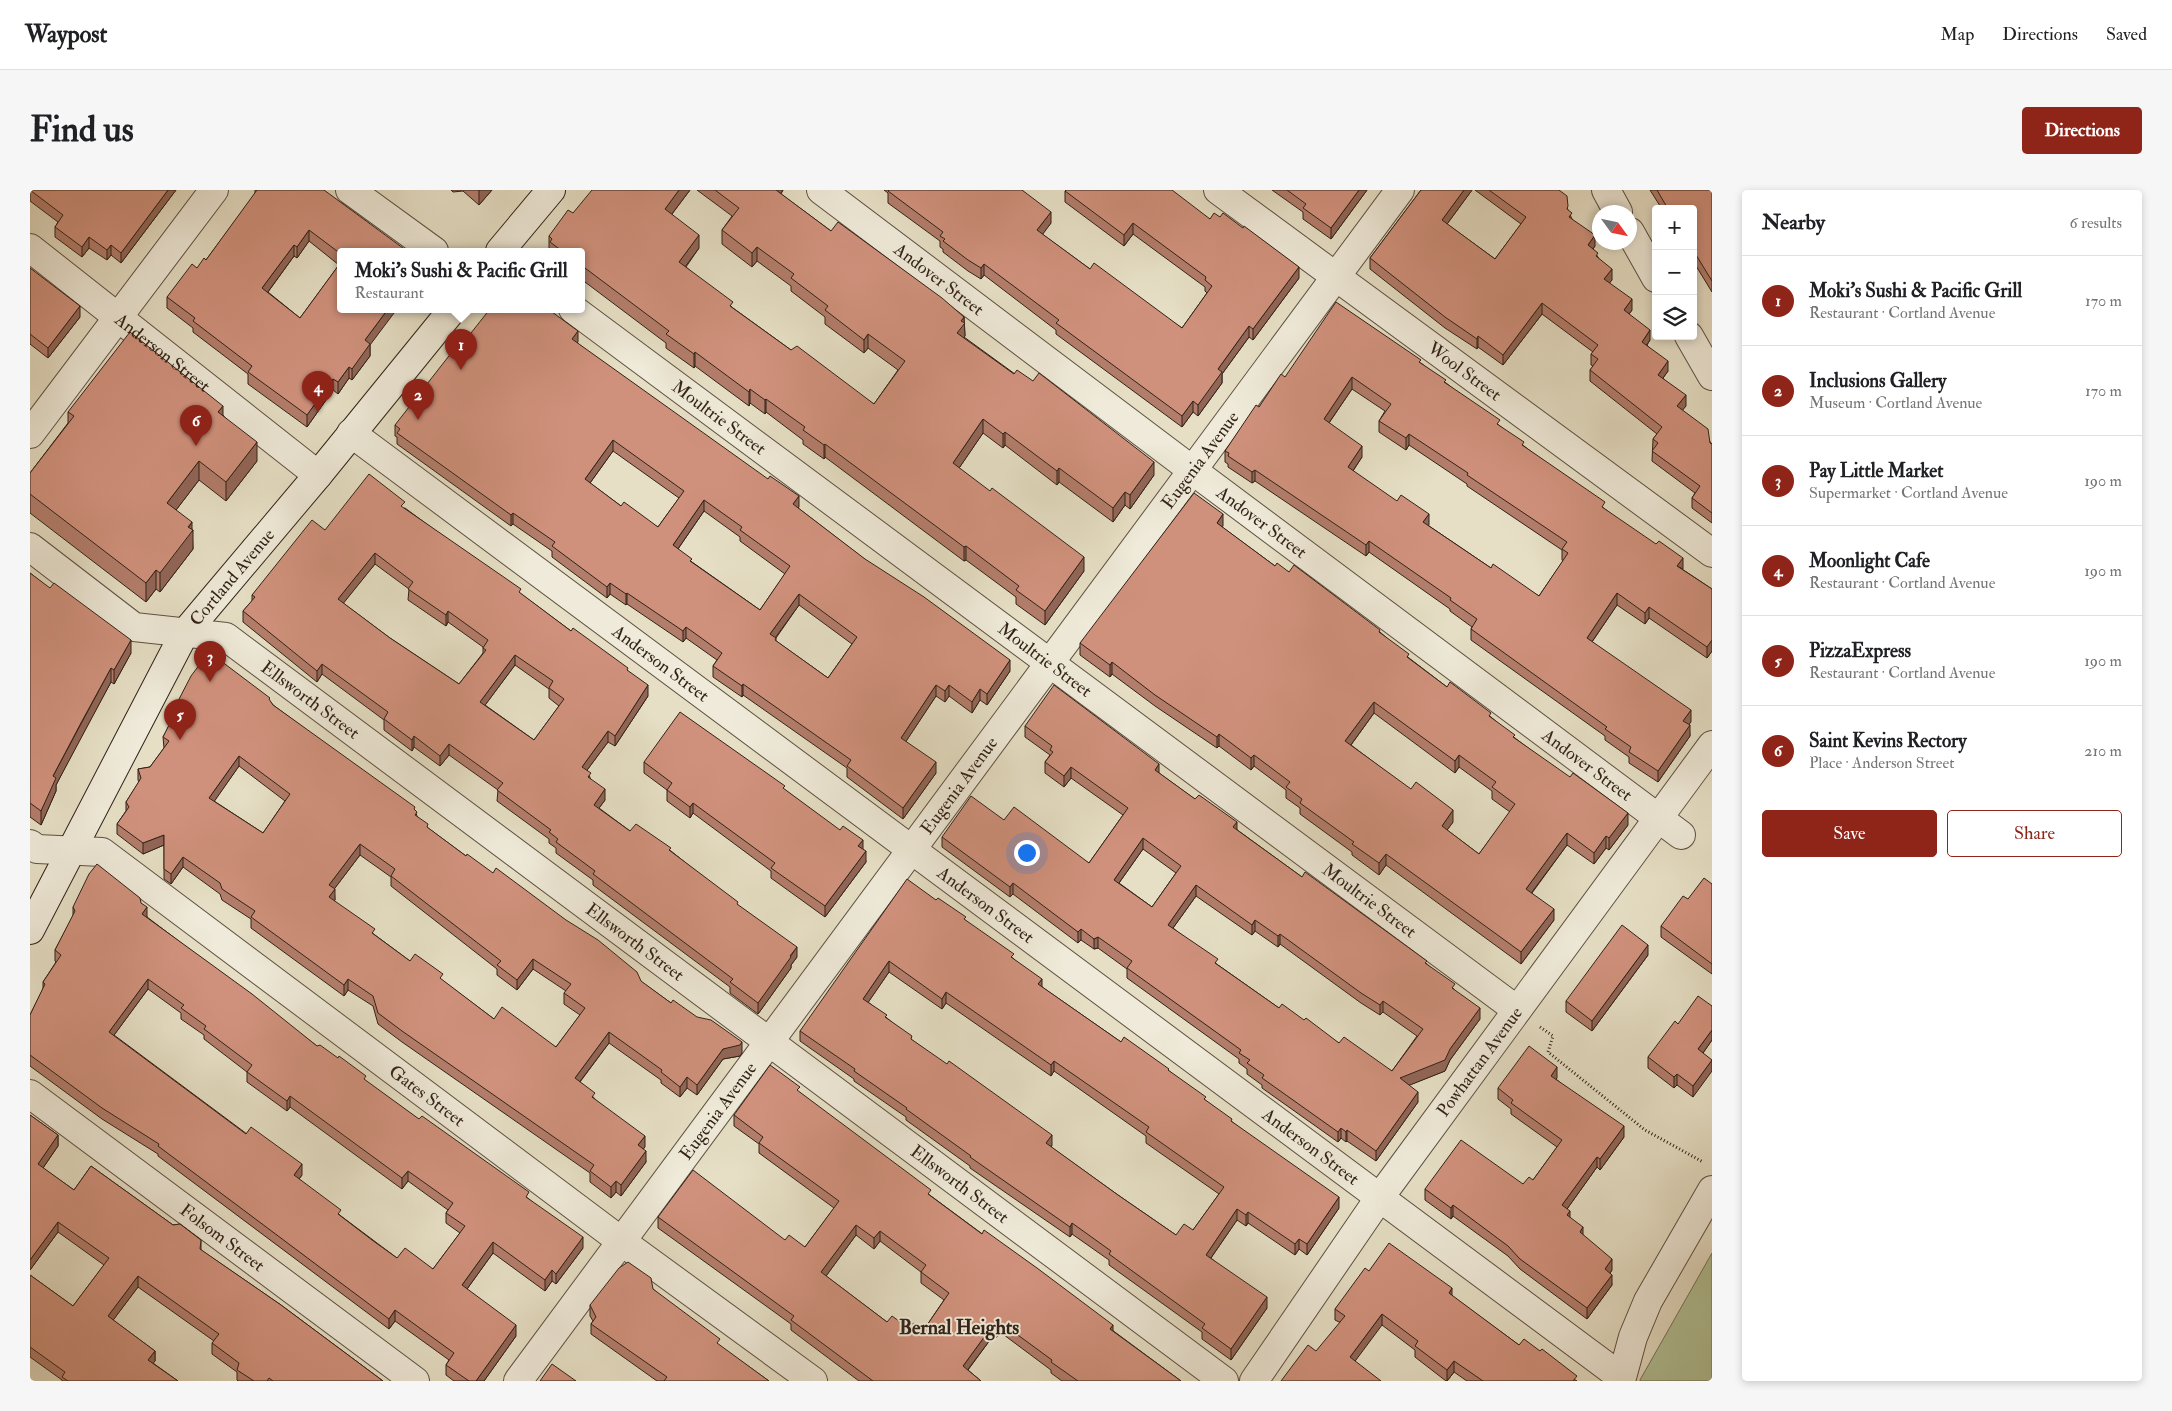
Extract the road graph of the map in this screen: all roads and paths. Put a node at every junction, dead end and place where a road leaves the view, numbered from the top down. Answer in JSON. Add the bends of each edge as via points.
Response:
{"nodes":[{"id":1,"x":214,"y":190,"type":"edge"},
{"id":2,"x":350,"y":190,"type":"edge"},
{"id":3,"x":551,"y":190,"type":"edge"},
{"id":4,"x":821,"y":190,"type":"edge"},
{"id":5,"x":1218,"y":190,"type":"edge"},
{"id":6,"x":1400,"y":190,"type":"edge"},
{"id":7,"x":1606,"y":190,"type":"edge"},
{"id":8,"x":1614,"y":205,"type":"edge"},
{"id":9,"x":1637,"y":244,"type":"edge"},
{"id":10,"x":30,"y":248,"type":"edge"},
{"id":11,"x":430,"y":248,"type":"edge"},
{"id":12,"x":503,"y":248,"type":"edge"},
{"id":13,"x":1652,"y":271,"type":"edge"},
{"id":14,"x":1335,"y":277,"type":"junction"},
{"id":15,"x":450,"y":313,"type":"edge"},
{"id":16,"x":578,"y":313,"type":"edge"},
{"id":17,"x":119,"y":316,"type":"junction"},
{"id":18,"x":1691,"y":340,"type":"edge"},
{"id":19,"x":1712,"y":376,"type":"edge"},
{"id":20,"x":352,"y":433,"type":"junction"},
{"id":21,"x":30,"y":434,"type":"edge"},
{"id":22,"x":1192,"y":470,"type":"junction"},
{"id":23,"x":318,"y":475,"type":"junction"},
{"id":24,"x":30,"y":547,"type":"edge"},
{"id":25,"x":1712,"y":553,"type":"edge"},
{"id":26,"x":184,"y":634,"type":"junction"},
{"id":27,"x":1050,"y":662,"type":"junction"},
{"id":28,"x":1712,"y":745,"type":"edge"},
{"id":29,"x":1658,"y":818,"type":"junction"},
{"id":30,"x":1681,"y":835,"type":"dead end"},
{"id":31,"x":30,"y":844,"type":"edge"},
{"id":32,"x":912,"y":849,"type":"junction"},
{"id":33,"x":70,"y":851,"type":"junction"},
{"id":34,"x":30,"y":930,"type":"edge"},
{"id":35,"x":1518,"y":1010,"type":"junction"},
{"id":36,"x":1554,"y":1036,"type":"dead end"},
{"id":37,"x":769,"y":1042,"type":"junction"},
{"id":38,"x":30,"y":1094,"type":"edge"},
{"id":39,"x":1704,"y":1163,"type":"dead end"},
{"id":40,"x":1712,"y":1190,"type":"edge"},
{"id":41,"x":1380,"y":1197,"type":"junction"},
{"id":42,"x":621,"y":1241,"type":"junction"},
{"id":43,"x":1621,"y":1379,"type":"edge"},
{"id":44,"x":415,"y":1381,"type":"edge"},
{"id":45,"x":518,"y":1381,"type":"edge"},
{"id":46,"x":813,"y":1381,"type":"edge"},
{"id":47,"x":1224,"y":1381,"type":"edge"},
{"id":48,"x":1254,"y":1381,"type":"edge"}],
"edges":[{"from":1,"to":17,"type":"street"},
{"from":2,"to":11,"type":"street"},
{"from":3,"to":12,"type":"street"},
{"from":4,"to":22,"type":"street","name":"Andover Street"},
{"from":5,"to":14,"type":"street","name":"Wool Street"},
{"from":6,"to":14,"type":"street","name":"Eugenia Avenue"},
{"from":7,"to":8,"type":"street"},
{"from":9,"to":13,"type":"street"},
{"from":10,"to":17,"type":"street","name":"Anderson Street"},
{"from":14,"to":22,"type":"street","name":"Eugenia Avenue"},
{"from":14,"to":25,"type":"street","name":"Wool Street"},
{"from":15,"to":20,"type":"street","name":"Cortland Avenue"},
{"from":16,"to":27,"type":"street","name":"Moultrie Street"},
{"from":17,"to":21,"type":"street"},
{"from":17,"to":23,"type":"street","name":"Anderson Street"},
{"from":18,"to":19,"type":"street"},
{"from":20,"to":23,"type":"street","name":"Cortland Avenue"},
{"from":20,"to":32,"type":"street","name":"Anderson Street"},
{"from":22,"to":27,"type":"street","name":"Eugenia Avenue"},
{"from":22,"to":29,"type":"street","name":"Andover Street"},
{"from":23,"to":26,"type":"street","name":"Cortland Avenue"},
{"from":24,"to":26,"type":"street","name":"Ellsworth Street","via":[[134,627]]},
{"from":26,"to":33,"type":"street","name":"Cortland Avenue"},
{"from":26,"to":37,"type":"street","name":"Ellsworth Street","via":[[226,637]]},
{"from":27,"to":32,"type":"street","name":"Eugenia Avenue"},
{"from":27,"to":35,"type":"street","name":"Moultrie Street"},
{"from":28,"to":29,"type":"street","name":"Powhattan Avenue"},
{"from":29,"to":30,"type":"street","name":"Andover Street"},
{"from":29,"to":35,"type":"street","name":"Powhattan Avenue"},
{"from":31,"to":33,"type":"street","name":"Gates Street","via":[[37,850]]},
{"from":32,"to":37,"type":"street","name":"Eugenia Avenue"},
{"from":32,"to":41,"type":"street","name":"Anderson Street"},
{"from":33,"to":34,"type":"street","name":"Cortland Avenue"},
{"from":33,"to":42,"type":"street","name":"Gates Street","via":[[102,852]]},
{"from":35,"to":41,"type":"street","name":"Powhattan Avenue"},
{"from":36,"to":39,"type":"path","via":[[1548,1052],[1645,1130]]},
{"from":37,"to":42,"type":"street","name":"Eugenia Avenue"},
{"from":37,"to":47,"type":"street","name":"Ellsworth Street"},
{"from":38,"to":44,"type":"street","name":"Folsom Street"},
{"from":40,"to":43,"type":"street","via":[[1648,1302],[1632,1337]]},
{"from":41,"to":43,"type":"street","name":"Anderson Street"},
{"from":41,"to":48,"type":"street","name":"Powhattan Avenue"},
{"from":42,"to":45,"type":"street","name":"Eugenia Avenue"},
{"from":42,"to":46,"type":"street","name":"Gates Street"}]}
